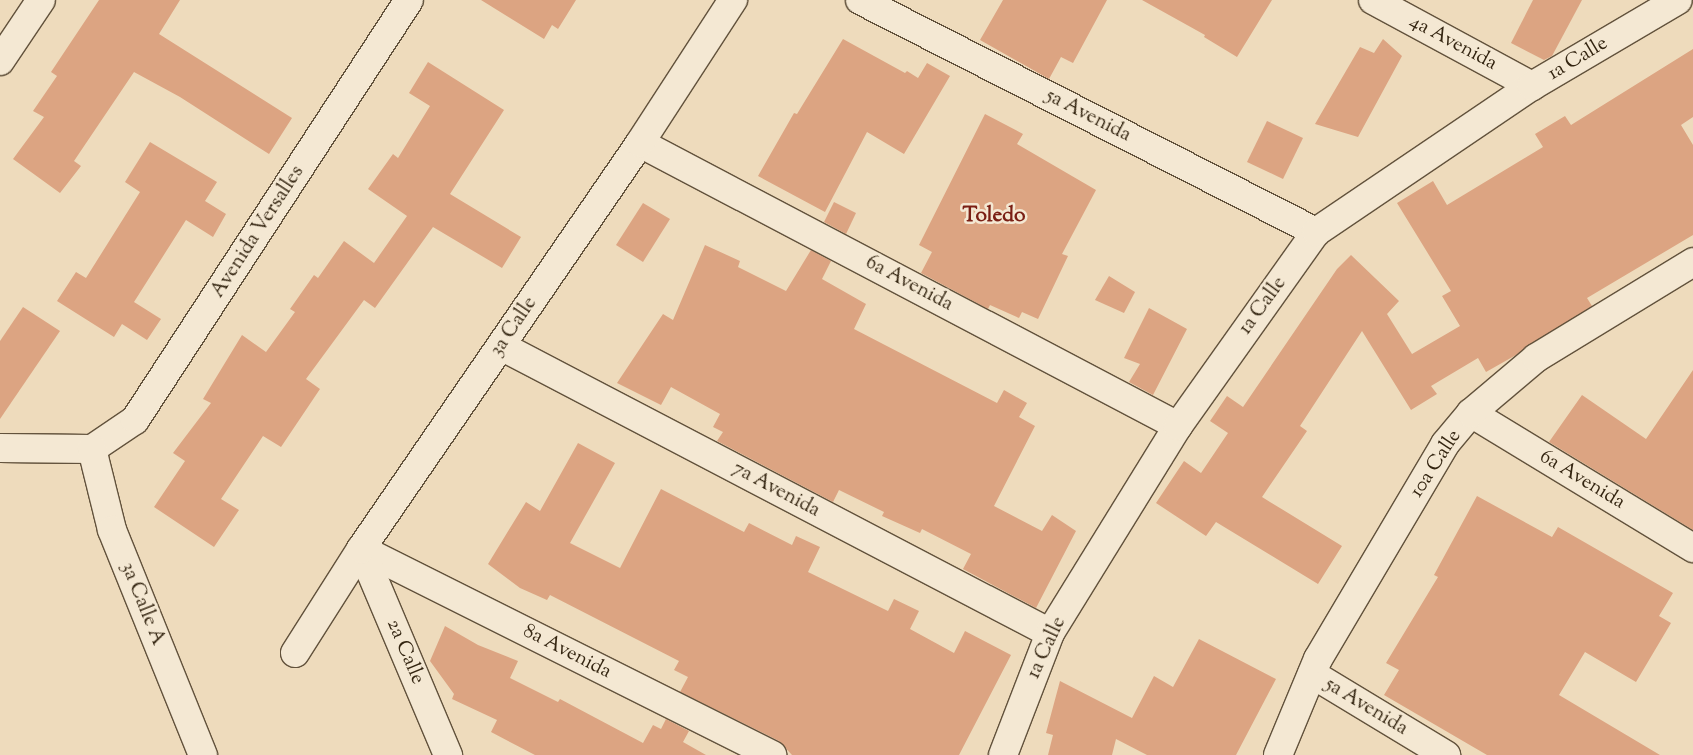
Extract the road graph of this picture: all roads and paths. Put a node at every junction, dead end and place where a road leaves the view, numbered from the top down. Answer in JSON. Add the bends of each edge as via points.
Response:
{"nodes":[{"id":1,"x":41,"y":0,"type":"edge"},
{"id":2,"x":409,"y":0,"type":"edge"},
{"id":3,"x":733,"y":0,"type":"edge"},
{"id":4,"x":860,"y":0,"type":"edge"},
{"id":5,"x":1373,"y":0,"type":"edge"},
{"id":6,"x":1678,"y":0,"type":"edge"},
{"id":7,"x":0,"y":61,"type":"edge"},
{"id":8,"x":1532,"y":86,"type":"junction"},
{"id":9,"x":640,"y":143,"type":"junction"},
{"id":10,"x":1316,"y":232,"type":"junction"},
{"id":11,"x":1693,"y":262,"type":"edge"},
{"id":12,"x":501,"y":346,"type":"junction"},
{"id":13,"x":1471,"y":413,"type":"junction"},
{"id":14,"x":1178,"y":426,"type":"junction"},
{"id":15,"x":0,"y":448,"type":"edge"},
{"id":16,"x":92,"y":448,"type":"junction"},
{"id":17,"x":1693,"y":548,"type":"edge"},
{"id":18,"x":362,"y":550,"type":"junction"},
{"id":19,"x":1050,"y":633,"type":"junction"},
{"id":20,"x":295,"y":653,"type":"dead end"},
{"id":21,"x":1312,"y":674,"type":"junction"},
{"id":22,"x":203,"y":755,"type":"edge"},
{"id":23,"x":448,"y":755,"type":"edge"},
{"id":24,"x":772,"y":755,"type":"edge"},
{"id":25,"x":1003,"y":755,"type":"edge"},
{"id":26,"x":1278,"y":755,"type":"edge"},
{"id":27,"x":1446,"y":755,"type":"edge"}],
"edges":[{"from":1,"to":7,"type":"street"},
{"from":2,"to":16,"type":"street","name":"Avenida Versalles","via":[[135,420]]},
{"from":3,"to":9,"type":"street","name":"3a Calle"},
{"from":4,"to":10,"type":"street","name":"5a Avenida"},
{"from":5,"to":8,"type":"street","name":"4a Avenida"},
{"from":6,"to":8,"type":"street","name":"1a Calle"},
{"from":8,"to":10,"type":"street","name":"1a Calle"},
{"from":9,"to":12,"type":"street","name":"3a Calle"},
{"from":9,"to":14,"type":"street","name":"6a Avenida"},
{"from":10,"to":14,"type":"street","name":"1a Calle"},
{"from":11,"to":13,"type":"street","name":"10a Calle","via":[[1536,358]]},
{"from":12,"to":18,"type":"street","name":"3a Calle"},
{"from":12,"to":19,"type":"street","name":"7a Avenida"},
{"from":13,"to":17,"type":"street","name":"6a Avenida"},
{"from":13,"to":21,"type":"street","name":"10a Calle","via":[[1445,444]]},
{"from":14,"to":19,"type":"street","name":"1a Calle"},
{"from":15,"to":16,"type":"street"},
{"from":16,"to":22,"type":"street","name":"3a Calle A","via":[[112,530]]},
{"from":18,"to":20,"type":"street","name":"3a Calle"},
{"from":18,"to":23,"type":"street","name":"2a Calle"},
{"from":18,"to":24,"type":"street","name":"8a Avenida"},
{"from":19,"to":25,"type":"street","name":"1a Calle"},
{"from":21,"to":26,"type":"street","name":"10a Calle"},
{"from":21,"to":27,"type":"street","name":"5a Avenida"}]}
